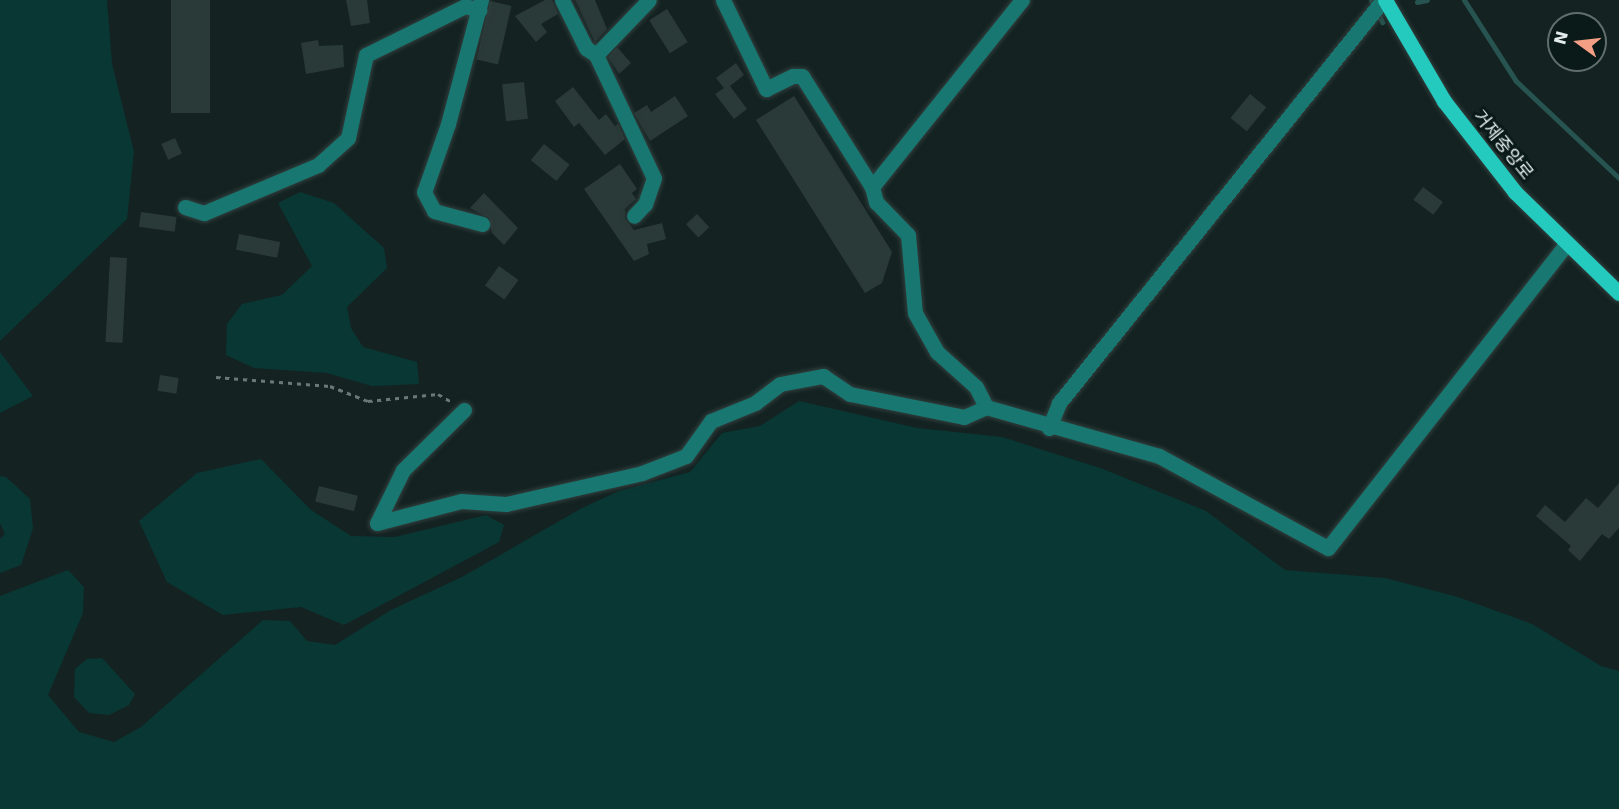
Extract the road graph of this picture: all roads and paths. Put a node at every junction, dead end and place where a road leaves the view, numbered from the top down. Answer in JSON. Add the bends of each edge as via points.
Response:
{"nodes":[{"id":1,"x":562,"y":0,"type":"edge"},
{"id":2,"x":649,"y":0,"type":"edge"},
{"id":3,"x":723,"y":0,"type":"edge"},
{"id":4,"x":1022,"y":0,"type":"edge"},
{"id":5,"x":1384,"y":0,"type":"edge"},
{"id":6,"x":480,"y":5,"type":"edge"},
{"id":7,"x":596,"y":55,"type":"junction"},
{"id":8,"x":872,"y":187,"type":"junction"},
{"id":9,"x":184,"y":207,"type":"dead end"},
{"id":10,"x":634,"y":216,"type":"dead end"},
{"id":11,"x":482,"y":224,"type":"dead end"},
{"id":12,"x":1567,"y":243,"type":"junction"},
{"id":13,"x":1619,"y":292,"type":"edge"},
{"id":14,"x":216,"y":376,"type":"dead end"},
{"id":15,"x":986,"y":407,"type":"junction"},
{"id":16,"x":464,"y":410,"type":"joint"},
{"id":17,"x":1049,"y":428,"type":"junction"}],
"edges":[{"from":1,"to":7,"type":"lane","via":[[586,48]]},
{"from":2,"to":7,"type":"lane"},
{"from":3,"to":8,"type":"lane","via":[[766,89],[793,76],[802,76]]},
{"from":4,"to":8,"type":"lane"},
{"from":5,"to":12,"type":"main road","name":"거제중앙로","via":[[1444,101],[1515,192]]},
{"from":5,"to":17,"type":"lane","via":[[1059,403]]},
{"from":6,"to":9,"type":"lane","via":[[465,6],[366,55],[348,138],[318,165],[204,213]]},
{"from":6,"to":11,"type":"lane","via":[[448,124],[424,192],[434,211]]},
{"from":7,"to":10,"type":"lane","via":[[654,178],[645,204]]},
{"from":8,"to":15,"type":"lane","via":[[876,202],[908,235],[915,313],[937,352],[976,387]]},
{"from":12,"to":13,"type":"main road","name":"거제중앙로"},
{"from":12,"to":17,"type":"lane","via":[[1328,548],[1159,456]]},
{"from":14,"to":16,"type":"path","via":[[330,386],[368,401],[438,394]]},
{"from":15,"to":16,"type":"lane","via":[[964,417],[850,394],[823,376],[780,384],[755,403],[711,421],[686,456],[642,473],[506,504],[461,501],[377,523],[403,470]]},
{"from":15,"to":17,"type":"lane"}]}
